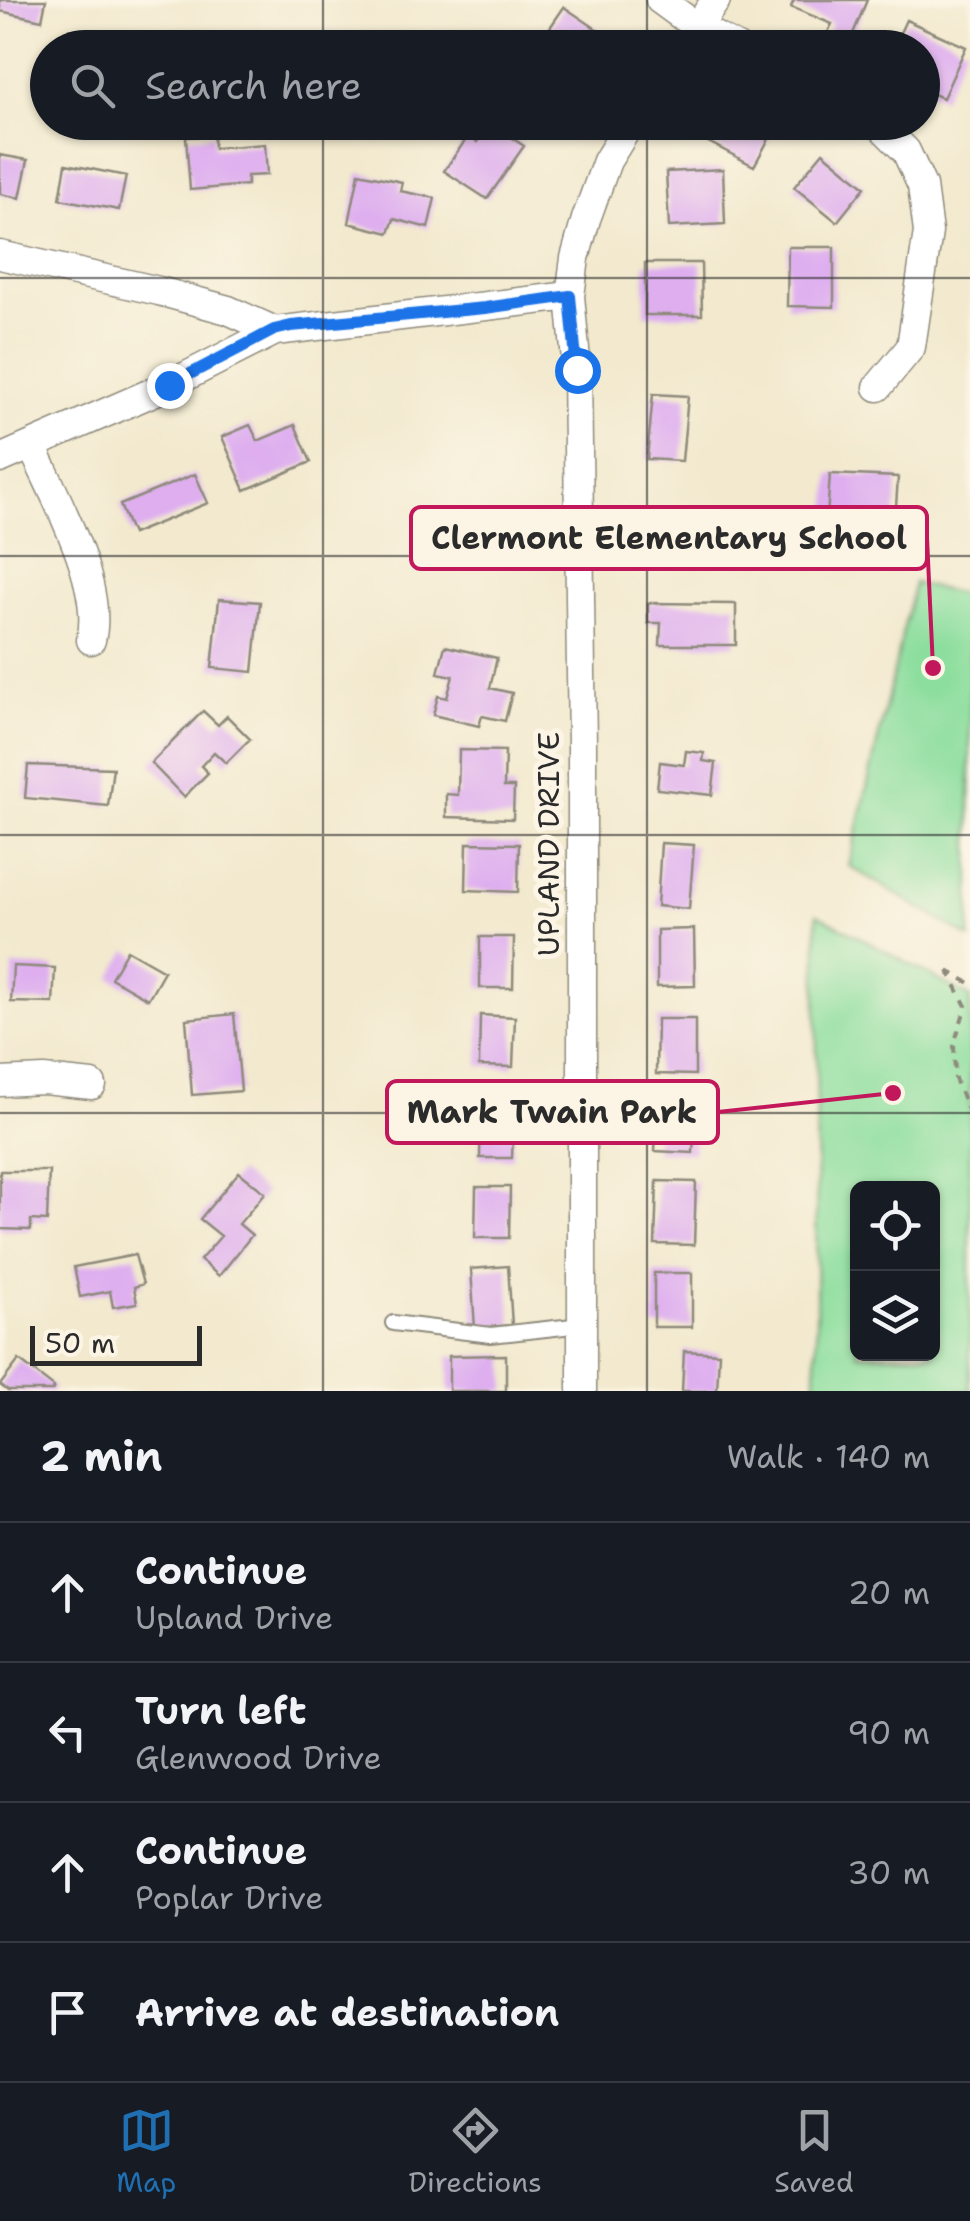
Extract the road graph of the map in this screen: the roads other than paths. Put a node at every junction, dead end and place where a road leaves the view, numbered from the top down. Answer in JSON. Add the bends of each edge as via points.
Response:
{"nodes":[{"id":1,"x":660,"y":0,"type":"edge"},
{"id":2,"x":716,"y":0,"type":"edge"},
{"id":3,"x":684,"y":30,"type":"edge"},
{"id":4,"x":695,"y":30,"type":"edge"},
{"id":5,"x":619,"y":140,"type":"edge"},
{"id":6,"x":895,"y":140,"type":"edge"},
{"id":7,"x":0,"y":255,"type":"edge"},
{"id":8,"x":570,"y":296,"type":"junction"},
{"id":9,"x":274,"y":330,"type":"junction"},
{"id":10,"x":878,"y":387,"type":"dead end"},
{"id":11,"x":32,"y":446,"type":"junction"},
{"id":12,"x":0,"y":459,"type":"edge"},
{"id":13,"x":91,"y":640,"type":"dead end"},
{"id":14,"x":0,"y":1082,"type":"edge"},
{"id":15,"x":92,"y":1085,"type":"dead end"},
{"id":16,"x":393,"y":1323,"type":"dead end"},
{"id":17,"x":582,"y":1325,"type":"junction"},
{"id":18,"x":582,"y":1391,"type":"edge"}],
"edges":[{"from":1,"to":3,"type":"street"},
{"from":2,"to":4,"type":"street"},
{"from":5,"to":8,"type":"street","name":"UPLAND DRIVE","via":[[586,219]]},
{"from":6,"to":10,"type":"street","via":[[922,186],[928,232],[911,347]]},
{"from":7,"to":9,"type":"street","via":[[159,291]]},
{"from":8,"to":9,"type":"street"},
{"from":8,"to":17,"type":"street","name":"UPLAND DRIVE","via":[[577,370],[582,747]]},
{"from":9,"to":11,"type":"street"},
{"from":11,"to":12,"type":"street"},
{"from":11,"to":13,"type":"street","via":[[90,589]]},
{"from":14,"to":15,"type":"street"},
{"from":16,"to":17,"type":"lane","via":[[490,1335]]},
{"from":17,"to":18,"type":"street","name":"UPLAND DRIVE"}]}
